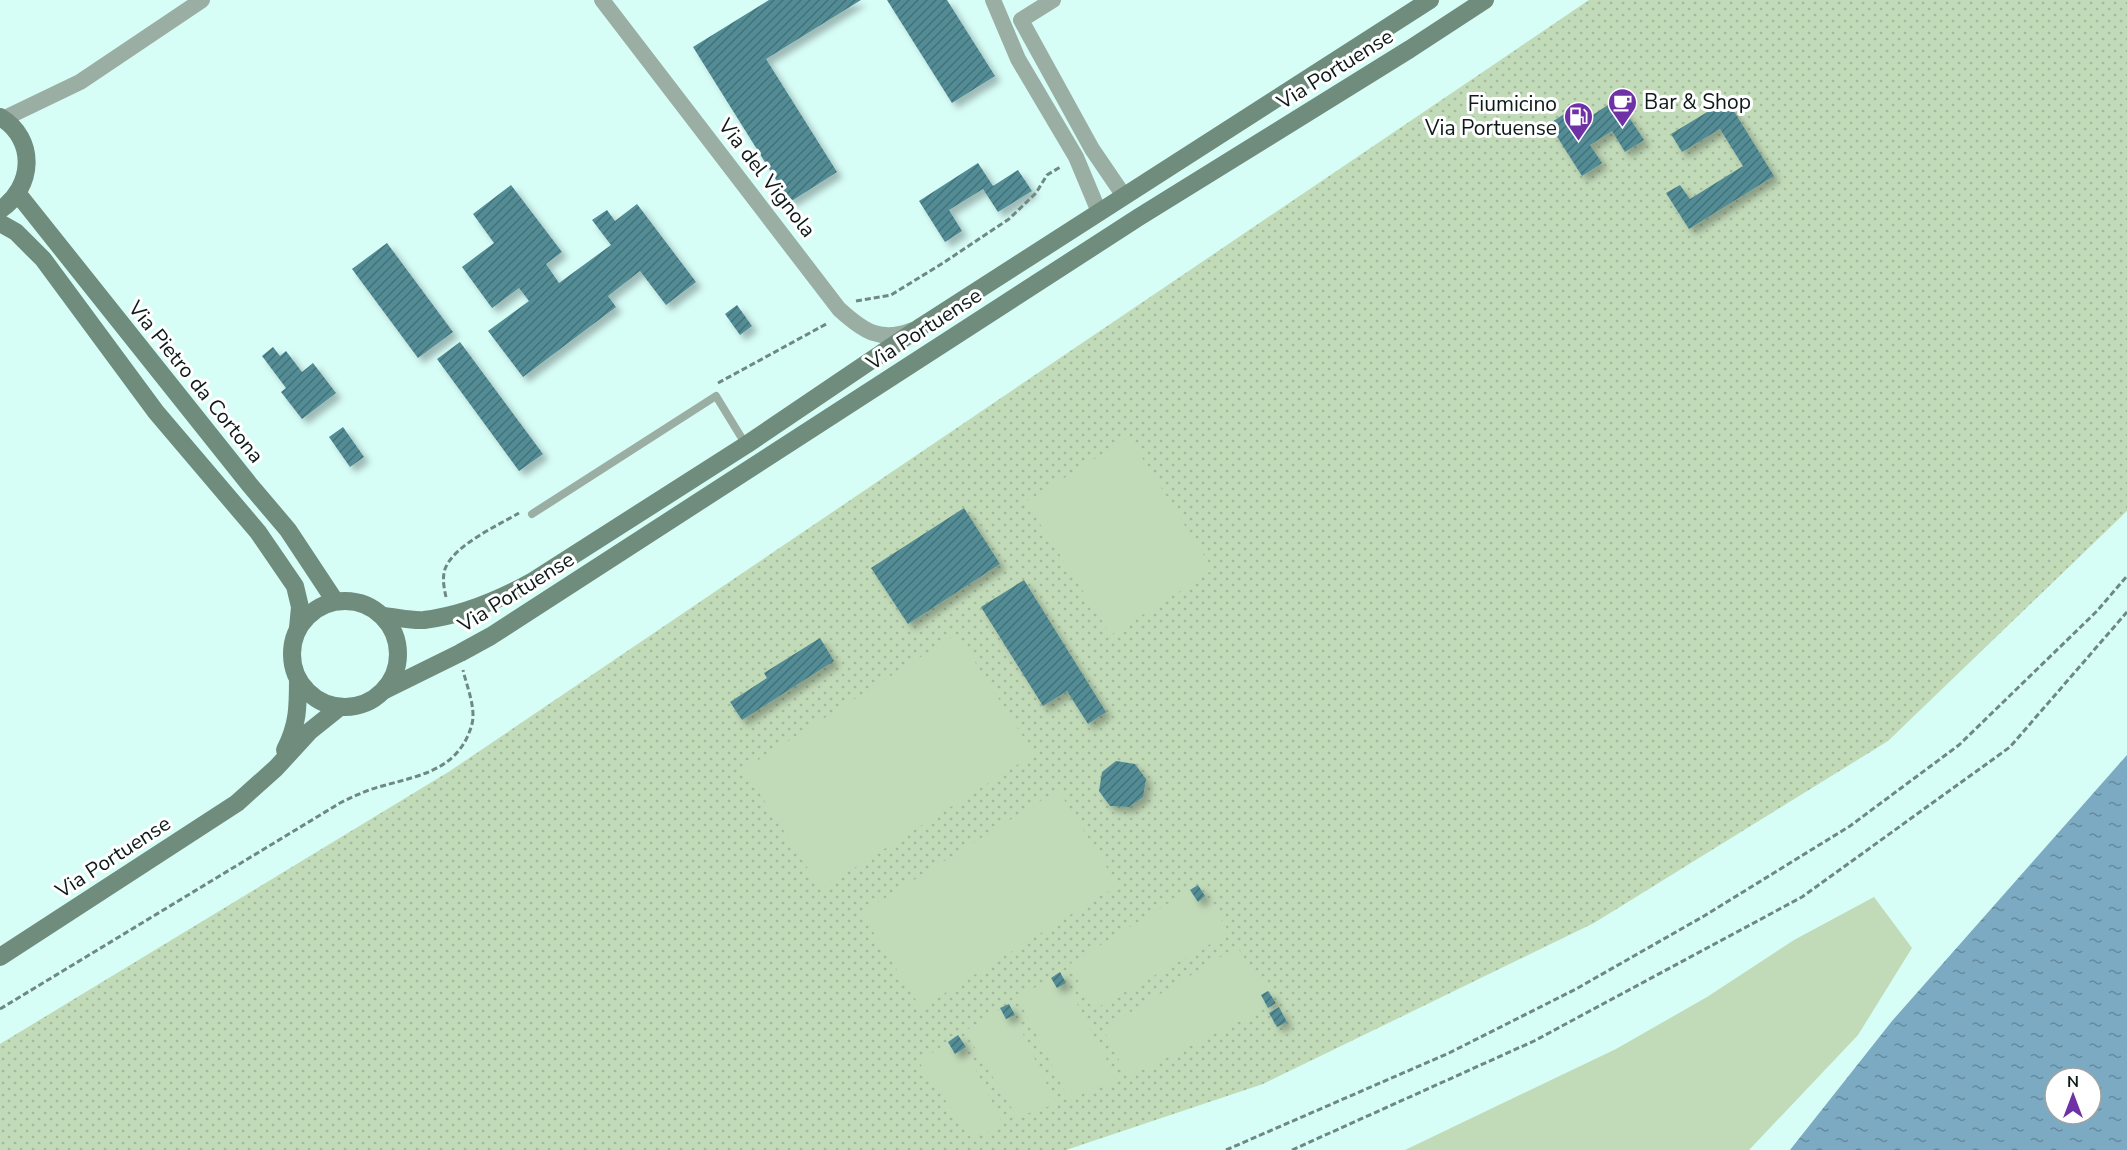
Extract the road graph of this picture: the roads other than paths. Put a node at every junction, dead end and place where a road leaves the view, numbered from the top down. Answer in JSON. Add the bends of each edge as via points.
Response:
{"nodes":[{"id":1,"x":202,"y":0,"type":"edge"},
{"id":2,"x":602,"y":0,"type":"edge"},
{"id":3,"x":993,"y":0,"type":"edge"},
{"id":4,"x":1053,"y":0,"type":"edge"},
{"id":5,"x":1430,"y":0,"type":"edge"},
{"id":6,"x":1485,"y":0,"type":"edge"},
{"id":7,"x":2,"y":118,"type":"edge"},
{"id":8,"x":18,"y":194,"type":"junction"},
{"id":9,"x":1124,"y":196,"type":"junction"},
{"id":10,"x":0,"y":210,"type":"edge"},
{"id":11,"x":1099,"y":212,"type":"junction"},
{"id":12,"x":0,"y":223,"type":"edge"},
{"id":13,"x":922,"y":326,"type":"junction"},
{"id":14,"x":746,"y":445,"type":"junction"},
{"id":15,"x":532,"y":514,"type":"dead end"},
{"id":16,"x":335,"y":601,"type":"junction"},
{"id":17,"x":383,"y":616,"type":"junction"},
{"id":18,"x":298,"y":628,"type":"junction"},
{"id":19,"x":298,"y":679,"type":"junction"},
{"id":20,"x":385,"y":690,"type":"junction"},
{"id":21,"x":340,"y":707,"type":"junction"},
{"id":22,"x":276,"y":768,"type":"junction"},
{"id":23,"x":0,"y":957,"type":"edge"}],
"edges":[{"from":1,"to":7,"type":"street","via":[[80,82]]},
{"from":2,"to":13,"type":"street","name":"Via del Vignola","via":[[839,309],[862,329],[876,334],[900,335]]},
{"from":3,"to":11,"type":"street","via":[[1018,59],[1076,158]]},
{"from":4,"to":9,"type":"street","via":[[1022,20],[1092,149]]},
{"from":5,"to":9,"type":"street","name":"Via Portuense"},
{"from":6,"to":20,"type":"street","name":"Via Portuense","via":[[1139,217],[491,636]]},
{"from":7,"to":8,"type":"street","via":[[16,130],[24,145],[27,162]]},
{"from":8,"to":10,"type":"street"},
{"from":8,"to":16,"type":"street","name":"Via Pietro da Cortona","via":[[288,530]]},
{"from":9,"to":11,"type":"street","name":"Via Portuense"},
{"from":11,"to":13,"type":"street","name":"Via Portuense"},
{"from":12,"to":18,"type":"street","via":[[16,232],[43,259],[156,412],[258,532],[295,586],[300,607]]},
{"from":13,"to":14,"type":"street","name":"Via Portuense"},
{"from":14,"to":15,"type":"lane","via":[[716,396]]},
{"from":14,"to":17,"type":"street","name":"Via Portuense","via":[[501,599],[470,611],[422,620]]},
{"from":16,"to":17,"type":"street","via":[[362,603]]},
{"from":16,"to":18,"type":"street","via":[[313,611]]},
{"from":17,"to":20,"type":"street","via":[[395,636],[398,653],[395,673]]},
{"from":18,"to":19,"type":"street","via":[[291,650]]},
{"from":19,"to":21,"type":"street","via":[[317,700]]},
{"from":19,"to":22,"type":"street","name":"Via Portuense","via":[[298,715]]},
{"from":20,"to":21,"type":"street","via":[[360,705]]},
{"from":21,"to":22,"type":"street","name":"Via Portuense","via":[[310,731]]},
{"from":22,"to":23,"type":"street","name":"Via Portuense","via":[[237,803]]}]}
